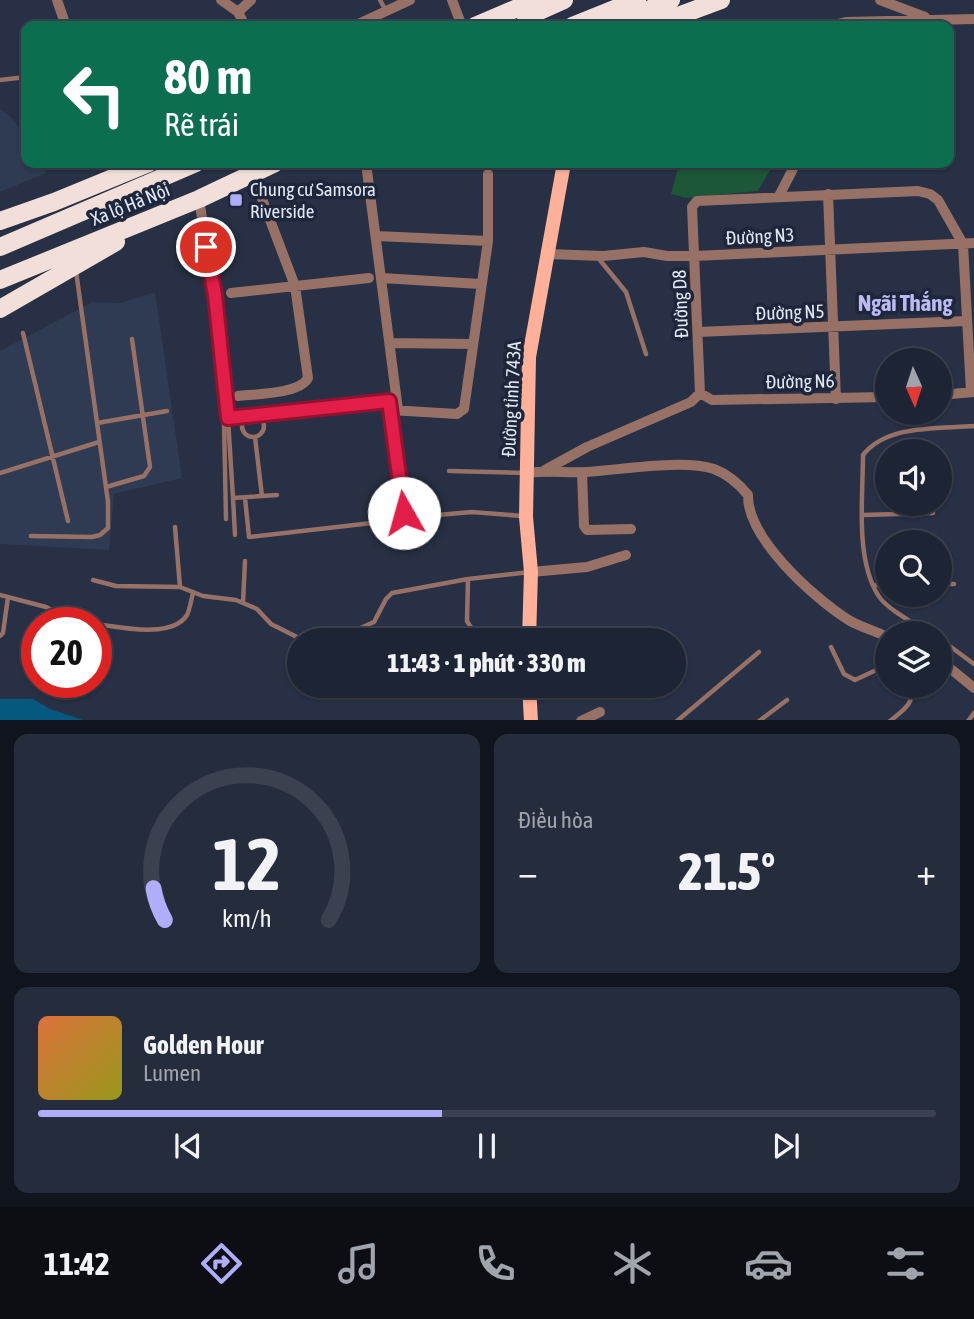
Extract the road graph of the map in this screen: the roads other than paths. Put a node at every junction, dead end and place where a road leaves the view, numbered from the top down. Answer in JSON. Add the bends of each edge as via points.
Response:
{"nodes":[{"id":1,"x":57,"y":0,"type":"edge"},
{"id":2,"x":220,"y":0,"type":"edge"},
{"id":3,"x":251,"y":0,"type":"edge"},
{"id":4,"x":380,"y":0,"type":"edge"},
{"id":5,"x":410,"y":0,"type":"edge"},
{"id":6,"x":452,"y":0,"type":"edge"},
{"id":7,"x":536,"y":0,"type":"edge"},
{"id":8,"x":564,"y":0,"type":"edge"},
{"id":9,"x":637,"y":0,"type":"edge"},
{"id":10,"x":652,"y":0,"type":"edge"},
{"id":11,"x":671,"y":0,"type":"edge"},
{"id":12,"x":721,"y":0,"type":"edge"},
{"id":13,"x":731,"y":0,"type":"edge"},
{"id":14,"x":880,"y":0,"type":"edge"},
{"id":15,"x":386,"y":10,"type":"junction"},
{"id":16,"x":238,"y":12,"type":"junction"},
{"id":17,"x":974,"y":19,"type":"edge"},
{"id":18,"x":934,"y":20,"type":"junction"},
{"id":19,"x":64,"y":21,"type":"edge"},
{"id":20,"x":242,"y":21,"type":"edge"},
{"id":21,"x":364,"y":21,"type":"edge"},
{"id":22,"x":460,"y":21,"type":"edge"},
{"id":23,"x":487,"y":21,"type":"edge"},
{"id":24,"x":516,"y":21,"type":"edge"},
{"id":25,"x":584,"y":21,"type":"edge"},
{"id":26,"x":602,"y":21,"type":"edge"},
{"id":27,"x":623,"y":21,"type":"edge"},
{"id":28,"x":664,"y":21,"type":"edge"},
{"id":29,"x":685,"y":21,"type":"edge"},
{"id":30,"x":890,"y":21,"type":"edge"},
{"id":31,"x":21,"y":78,"type":"edge"},
{"id":32,"x":0,"y":80,"type":"edge"},
{"id":33,"x":124,"y":168,"type":"edge"},
{"id":34,"x":125,"y":168,"type":"edge"},
{"id":35,"x":130,"y":168,"type":"edge"},
{"id":36,"x":184,"y":168,"type":"edge"},
{"id":37,"x":266,"y":168,"type":"edge"},
{"id":38,"x":367,"y":168,"type":"edge"},
{"id":39,"x":563,"y":168,"type":"edge"},
{"id":40,"x":793,"y":168,"type":"edge"},
{"id":41,"x":488,"y":174,"type":"dead end"},
{"id":42,"x":253,"y":175,"type":"junction"},
{"id":43,"x":166,"y":176,"type":"junction"},
{"id":44,"x":828,"y":194,"type":"junction"},
{"id":45,"x":779,"y":196,"type":"junction"},
{"id":46,"x":199,"y":199,"type":"junction"},
{"id":47,"x":106,"y":202,"type":"junction"},
{"id":48,"x":151,"y":219,"type":"junction"},
{"id":49,"x":0,"y":221,"type":"edge"},
{"id":50,"x":376,"y":236,"type":"junction"},
{"id":51,"x":488,"y":241,"type":"junction"},
{"id":52,"x":969,"y":244,"type":"edge"},
{"id":53,"x":0,"y":247,"type":"edge"},
{"id":54,"x":830,"y":250,"type":"junction"},
{"id":55,"x":547,"y":254,"type":"junction"},
{"id":56,"x":597,"y":256,"type":"junction"},
{"id":57,"x":695,"y":256,"type":"junction"},
{"id":58,"x":75,"y":267,"type":"junction"},
{"id":59,"x":369,"y":278,"type":"dead end"},
{"id":60,"x":382,"y":278,"type":"junction"},
{"id":61,"x":0,"y":280,"type":"edge"},
{"id":62,"x":480,"y":284,"type":"junction"},
{"id":63,"x":295,"y":286,"type":"junction"},
{"id":64,"x":231,"y":293,"type":"dead end"},
{"id":65,"x":0,"y":309,"type":"edge"},
{"id":66,"x":967,"y":321,"type":"junction"},
{"id":67,"x":833,"y":328,"type":"junction"},
{"id":68,"x":698,"y":332,"type":"junction"},
{"id":69,"x":23,"y":333,"type":"dead end"},
{"id":70,"x":132,"y":339,"type":"dead end"},
{"id":71,"x":390,"y":343,"type":"junction"},
{"id":72,"x":473,"y":344,"type":"junction"},
{"id":73,"x":646,"y":354,"type":"dead end"},
{"id":74,"x":972,"y":392,"type":"edge"},
{"id":75,"x":700,"y":393,"type":"junction"},
{"id":76,"x":952,"y":394,"type":"edge"},
{"id":77,"x":238,"y":397,"type":"dead end"},
{"id":78,"x":875,"y":397,"type":"edge"},
{"id":79,"x":836,"y":399,"type":"junction"},
{"id":80,"x":394,"y":410,"type":"junction"},
{"id":81,"x":167,"y":411,"type":"dead end"},
{"id":82,"x":253,"y":415,"type":"junction"},
{"id":83,"x":143,"y":416,"type":"junction"},
{"id":84,"x":228,"y":418,"type":"junction"},
{"id":85,"x":97,"y":423,"type":"junction"},
{"id":86,"x":974,"y":426,"type":"edge"},
{"id":87,"x":255,"y":437,"type":"junction"},
{"id":88,"x":99,"y":442,"type":"junction"},
{"id":89,"x":53,"y":457,"type":"junction"},
{"id":90,"x":449,"y":471,"type":"dead end"},
{"id":91,"x":544,"y":471,"type":"junction"},
{"id":92,"x":0,"y":473,"type":"edge"},
{"id":93,"x":527,"y":473,"type":"junction"},
{"id":94,"x":582,"y":473,"type":"junction"},
{"id":95,"x":106,"y":487,"type":"junction"},
{"id":96,"x":277,"y":495,"type":"dead end"},
{"id":97,"x":262,"y":496,"type":"junction"},
{"id":98,"x":233,"y":498,"type":"junction"},
{"id":99,"x":245,"y":498,"type":"junction"},
{"id":100,"x":863,"y":515,"type":"junction"},
{"id":101,"x":875,"y":515,"type":"edge"},
{"id":102,"x":426,"y":516,"type":"dead end"},
{"id":103,"x":526,"y":517,"type":"junction"},
{"id":104,"x":226,"y":519,"type":"dead end"},
{"id":105,"x":68,"y":521,"type":"dead end"},
{"id":106,"x":175,"y":527,"type":"dead end"},
{"id":107,"x":631,"y":529,"type":"dead end"},
{"id":108,"x":234,"y":535,"type":"dead end"},
{"id":109,"x":31,"y":536,"type":"dead end"},
{"id":110,"x":626,"y":555,"type":"dead end"},
{"id":111,"x":245,"y":561,"type":"dead end"},
{"id":112,"x":531,"y":572,"type":"junction"},
{"id":113,"x":468,"y":579,"type":"junction"},
{"id":114,"x":93,"y":580,"type":"dead end"},
{"id":115,"x":874,"y":585,"type":"joint"},
{"id":116,"x":180,"y":587,"type":"junction"},
{"id":117,"x":193,"y":593,"type":"junction"},
{"id":118,"x":0,"y":595,"type":"edge"},
{"id":119,"x":8,"y":597,"type":"junction"},
{"id":120,"x":243,"y":603,"type":"junction"},
{"id":121,"x":46,"y":607,"type":"edge"},
{"id":122,"x":912,"y":621,"type":"edge"},
{"id":123,"x":112,"y":626,"type":"edge"},
{"id":124,"x":361,"y":628,"type":"edge"},
{"id":125,"x":471,"y":628,"type":"edge"},
{"id":126,"x":529,"y":628,"type":"edge"},
{"id":127,"x":875,"y":631,"type":"edge"},
{"id":128,"x":287,"y":632,"type":"edge"},
{"id":129,"x":0,"y":636,"type":"edge"},
{"id":130,"x":831,"y":647,"type":"dead end"},
{"id":131,"x":952,"y":648,"type":"edge"},
{"id":132,"x":758,"y":652,"type":"dead end"},
{"id":133,"x":974,"y":664,"type":"edge"},
{"id":134,"x":952,"y":670,"type":"edge"},
{"id":135,"x":875,"y":671,"type":"edge"},
{"id":136,"x":974,"y":688,"type":"edge"},
{"id":137,"x":529,"y":698,"type":"edge"},
{"id":138,"x":912,"y":698,"type":"edge"},
{"id":139,"x":787,"y":700,"type":"dead end"},
{"id":140,"x":600,"y":712,"type":"dead end"},
{"id":141,"x":974,"y":713,"type":"edge"},
{"id":142,"x":530,"y":720,"type":"edge"},
{"id":143,"x":581,"y":720,"type":"edge"},
{"id":144,"x":677,"y":720,"type":"edge"},
{"id":145,"x":759,"y":720,"type":"edge"},
{"id":146,"x":890,"y":720,"type":"edge"},
{"id":147,"x":968,"y":720,"type":"edge"}],
"edges":[{"from":1,"to":19,"type":"street"},
{"from":2,"to":16,"type":"street"},
{"from":3,"to":16,"type":"street"},
{"from":4,"to":15,"type":"lane"},
{"from":5,"to":15,"type":"street"},
{"from":6,"to":22,"type":"street"},
{"from":7,"to":23,"type":"highway"},
{"from":8,"to":24,"type":"highway"},
{"from":9,"to":25,"type":"highway"},
{"from":10,"to":26,"type":"highway"},
{"from":11,"to":27,"type":"highway"},
{"from":12,"to":28,"type":"highway"},
{"from":13,"to":29,"type":"main road"},
{"from":14,"to":18,"type":"street"},
{"from":15,"to":21,"type":"street"},
{"from":16,"to":20,"type":"street"},
{"from":17,"to":18,"type":"street"},
{"from":18,"to":30,"type":"street"},
{"from":31,"to":32,"type":"lane"},
{"from":33,"to":49,"type":"highway","via":[[54,202]]},
{"from":34,"to":47,"type":"highway","name":"Xa lộ Hà Nội"},
{"from":35,"to":43,"type":"highway"},
{"from":36,"to":43,"type":"highway","name":"Xa lộ Hà Nội"},
{"from":37,"to":42,"type":"highway","name":"Xa lộ Hà Nội"},
{"from":38,"to":50,"type":"street"},
{"from":39,"to":55,"type":"main road","name":"Đường tỉnh 743A"},
{"from":40,"to":45,"type":"street"},
{"from":41,"to":51,"type":"street"},
{"from":42,"to":46,"type":"highway","name":"Xa lộ Hà Nội"},
{"from":42,"to":63,"type":"street"},
{"from":43,"to":47,"type":"highway","name":"Xa lộ Hà Nội"},
{"from":44,"to":45,"type":"street"},
{"from":44,"to":52,"type":"street","via":[[930,194]]},
{"from":44,"to":54,"type":"street"},
{"from":45,"to":57,"type":"street","name":"Đường D8","via":[[697,201],[692,207]]},
{"from":46,"to":48,"type":"highway","name":"Xa lộ Hà Nội"},
{"from":46,"to":84,"type":"street"},
{"from":47,"to":53,"type":"highway","name":"Xa lộ Hà Nội"},
{"from":48,"to":58,"type":"highway"},
{"from":48,"to":61,"type":"highway","name":"Xa lộ Hà Nội"},
{"from":50,"to":51,"type":"street"},
{"from":50,"to":60,"type":"street"},
{"from":51,"to":62,"type":"street"},
{"from":52,"to":54,"type":"street","name":"Đường N3"},
{"from":52,"to":66,"type":"street"},
{"from":54,"to":57,"type":"street","name":"Đường N3"},
{"from":54,"to":67,"type":"street"},
{"from":55,"to":56,"type":"street","name":"Đường N3"},
{"from":55,"to":93,"type":"main road","name":"Đường tỉnh 743A","via":[[529,357]]},
{"from":56,"to":57,"type":"street","name":"Đường N3","via":[[645,251]]},
{"from":56,"to":73,"type":"lane","via":[[626,292]]},
{"from":57,"to":68,"type":"street","name":"Đường D8"},
{"from":58,"to":65,"type":"highway"},
{"from":58,"to":85,"type":"lane"},
{"from":59,"to":63,"type":"street"},
{"from":60,"to":62,"type":"street"},
{"from":60,"to":71,"type":"street"},
{"from":62,"to":72,"type":"street"},
{"from":63,"to":64,"type":"street"},
{"from":63,"to":77,"type":"street","via":[[306,383],[295,389]]},
{"from":66,"to":67,"type":"street","name":"Đường N5"},
{"from":66,"to":74,"type":"street"},
{"from":67,"to":68,"type":"street","name":"Đường N5"},
{"from":67,"to":79,"type":"street"},
{"from":68,"to":75,"type":"street","name":"Đường D8"},
{"from":69,"to":89,"type":"lane"},
{"from":70,"to":83,"type":"lane"},
{"from":71,"to":72,"type":"street"},
{"from":71,"to":80,"type":"street"},
{"from":72,"to":80,"type":"street","via":[[462,412]]},
{"from":74,"to":76,"type":"street"},
{"from":75,"to":79,"type":"street","name":"Đường N6","via":[[712,400]]},
{"from":75,"to":91,"type":"street","via":[[691,402]]},
{"from":78,"to":79,"type":"street","name":"Đường N6"},
{"from":80,"to":82,"type":"lane","via":[[389,401]]},
{"from":80,"to":99,"type":"lane","via":[[404,513],[398,520],[249,537]]},
{"from":81,"to":83,"type":"lane"},
{"from":82,"to":84,"type":"lane"},
{"from":82,"to":87,"type":"lane","via":[[264,427]]},
{"from":82,"to":87,"type":"lane","via":[[243,421],[242,428]]},
{"from":83,"to":85,"type":"lane"},
{"from":83,"to":95,"type":"lane","via":[[148,472]]},
{"from":84,"to":98,"type":"lane"},
{"from":84,"to":104,"type":"lane","via":[[223,422]]},
{"from":85,"to":88,"type":"lane"},
{"from":86,"to":100,"type":"lane","via":[[909,432],[870,446],[863,455]]},
{"from":87,"to":97,"type":"lane"},
{"from":88,"to":89,"type":"lane"},
{"from":88,"to":95,"type":"lane"},
{"from":89,"to":92,"type":"lane"},
{"from":89,"to":105,"type":"lane"},
{"from":90,"to":93,"type":"lane"},
{"from":91,"to":93,"type":"street"},
{"from":91,"to":94,"type":"street"},
{"from":93,"to":103,"type":"main road","name":"Đường tỉnh 743A"},
{"from":94,"to":107,"type":"street","via":[[586,530]]},
{"from":94,"to":127,"type":"street","via":[[698,466],[725,474],[748,495],[748,508],[759,533],[793,574],[821,601]]},
{"from":95,"to":109,"type":"lane","via":[[109,521],[100,535]]},
{"from":96,"to":97,"type":"lane"},
{"from":97,"to":99,"type":"lane"},
{"from":98,"to":99,"type":"lane"},
{"from":98,"to":108,"type":"lane"},
{"from":100,"to":101,"type":"lane"},
{"from":100,"to":115,"type":"lane","via":[[861,540]]},
{"from":102,"to":103,"type":"lane","via":[[472,512]]},
{"from":103,"to":112,"type":"main road","name":"Đường tỉnh 743A"},
{"from":106,"to":116,"type":"lane"},
{"from":110,"to":112,"type":"street","via":[[587,567]]},
{"from":111,"to":120,"type":"lane"},
{"from":112,"to":113,"type":"lane"},
{"from":112,"to":126,"type":"main road","name":"Đường tỉnh 743A"},
{"from":113,"to":124,"type":"lane","via":[[392,593],[374,622]]},
{"from":113,"to":125,"type":"lane","via":[[467,621]]},
{"from":114,"to":116,"type":"lane","via":[[116,586]]},
{"from":115,"to":122,"type":"lane","via":[[878,597]]},
{"from":116,"to":117,"type":"lane"},
{"from":117,"to":120,"type":"lane"},
{"from":117,"to":123,"type":"lane","via":[[186,615],[168,627]]},
{"from":118,"to":119,"type":"lane"},
{"from":119,"to":121,"type":"lane"},
{"from":119,"to":129,"type":"lane"},
{"from":120,"to":128,"type":"lane"},
{"from":130,"to":135,"type":"lane","via":[[844,674],[855,680]]},
{"from":131,"to":133,"type":"lane"},
{"from":132,"to":144,"type":"lane"},
{"from":134,"to":136,"type":"street"},
{"from":137,"to":142,"type":"main road"},
{"from":138,"to":146,"type":"lane"},
{"from":139,"to":145,"type":"lane"},
{"from":140,"to":143,"type":"street"},
{"from":141,"to":147,"type":"lane"}]}
